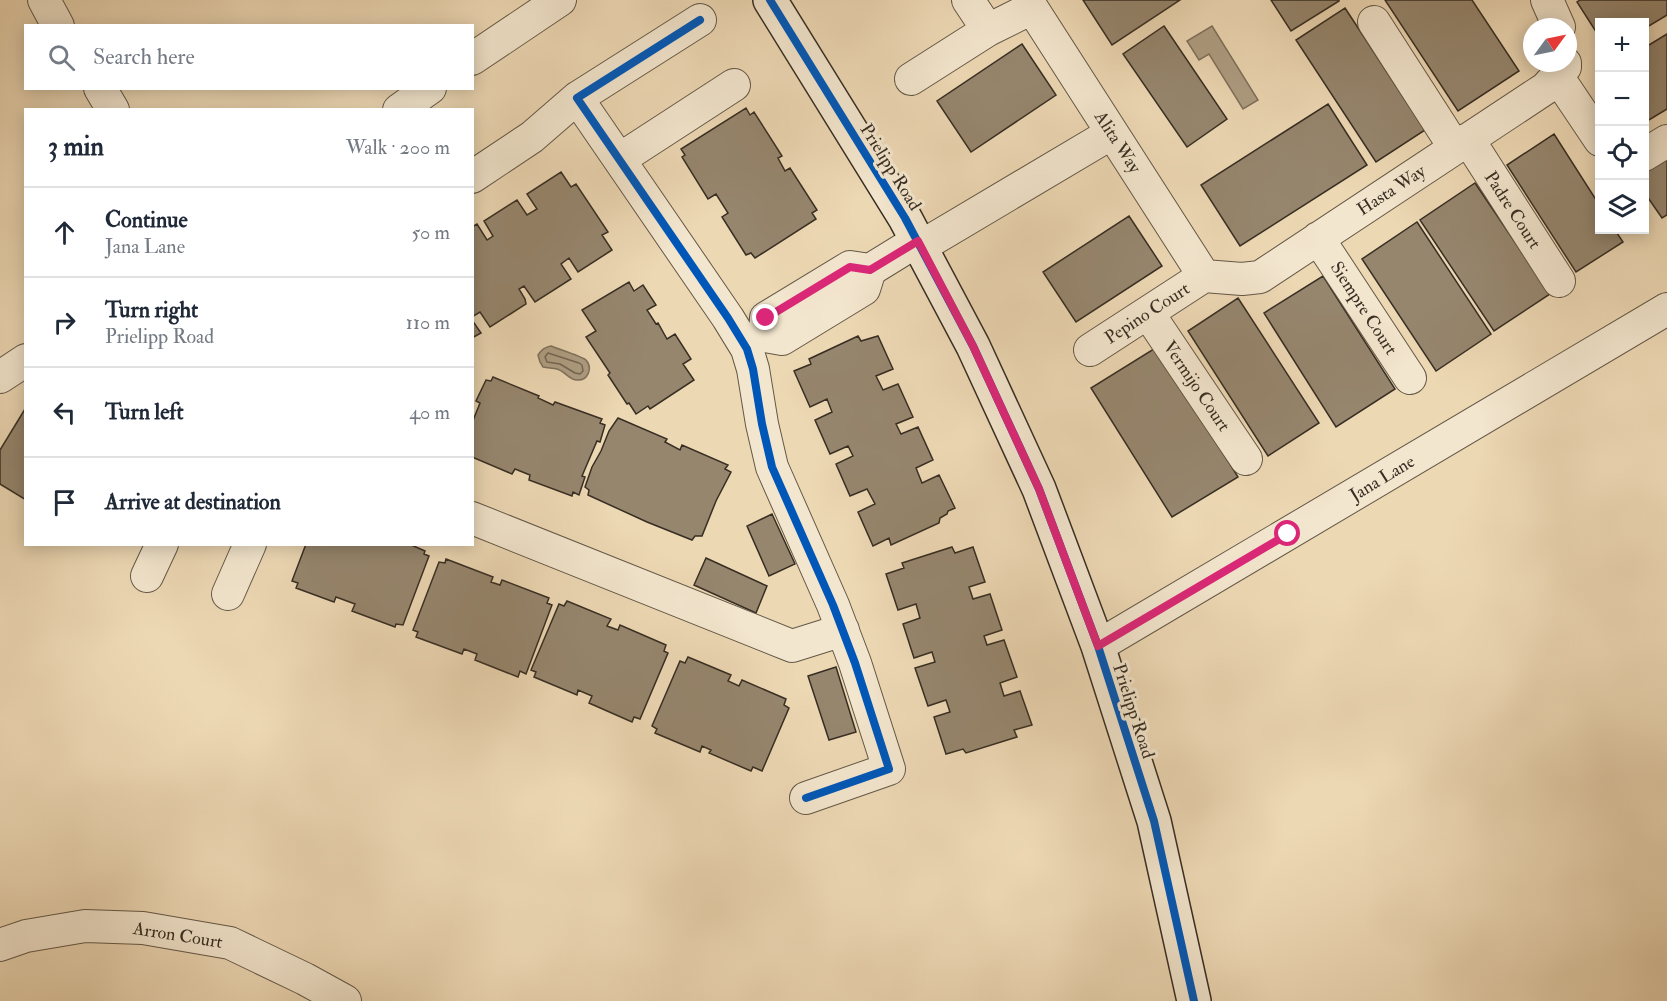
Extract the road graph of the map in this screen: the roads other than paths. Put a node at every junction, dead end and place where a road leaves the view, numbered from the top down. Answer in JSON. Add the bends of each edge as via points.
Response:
{"nodes":[{"id":1,"x":44,"y":0,"type":"edge"},
{"id":2,"x":560,"y":0,"type":"edge"},
{"id":3,"x":770,"y":0,"type":"edge"},
{"id":4,"x":968,"y":0,"type":"edge"},
{"id":5,"x":1546,"y":0,"type":"edge"},
{"id":6,"x":1034,"y":4,"type":"edge"},
{"id":7,"x":1555,"y":18,"type":"edge"},
{"id":8,"x":700,"y":20,"type":"dead end"},
{"id":9,"x":1374,"y":22,"type":"dead end"},
{"id":10,"x":57,"y":24,"type":"edge"},
{"id":11,"x":988,"y":30,"type":"junction"},
{"id":12,"x":474,"y":58,"type":"edge"},
{"id":13,"x":1559,"y":72,"type":"edge"},
{"id":14,"x":1564,"y":72,"type":"edge"},
{"id":15,"x":911,"y":79,"type":"dead end"},
{"id":16,"x":735,"y":85,"type":"dead end"},
{"id":17,"x":100,"y":90,"type":"edge"},
{"id":18,"x":427,"y":90,"type":"edge"},
{"id":19,"x":578,"y":98,"type":"junction"},
{"id":20,"x":112,"y":108,"type":"edge"},
{"id":21,"x":402,"y":108,"type":"edge"},
{"id":22,"x":1595,"y":132,"type":"edge"},
{"id":23,"x":1112,"y":133,"type":"junction"},
{"id":24,"x":1667,"y":141,"type":"edge"},
{"id":25,"x":1462,"y":144,"type":"junction"},
{"id":26,"x":1649,"y":152,"type":"edge"},
{"id":27,"x":620,"y":159,"type":"junction"},
{"id":28,"x":474,"y":176,"type":"edge"},
{"id":29,"x":1318,"y":238,"type":"junction"},
{"id":30,"x":919,"y":244,"type":"junction"},
{"id":31,"x":870,"y":270,"type":"dead end"},
{"id":32,"x":1204,"y":276,"type":"junction"},
{"id":33,"x":1558,"y":280,"type":"dead end"},
{"id":34,"x":1667,"y":309,"type":"edge"},
{"id":35,"x":1148,"y":313,"type":"junction"},
{"id":36,"x":1090,"y":350,"type":"dead end"},
{"id":37,"x":24,"y":361,"type":"edge"},
{"id":38,"x":0,"y":377,"type":"edge"},
{"id":39,"x":1410,"y":378,"type":"dead end"},
{"id":40,"x":1246,"y":459,"type":"dead end"},
{"id":41,"x":474,"y":519,"type":"edge"},
{"id":42,"x":161,"y":546,"type":"edge"},
{"id":43,"x":249,"y":546,"type":"edge"},
{"id":44,"x":147,"y":576,"type":"dead end"},
{"id":45,"x":228,"y":594,"type":"dead end"},
{"id":46,"x":843,"y":630,"type":"junction"},
{"id":47,"x":1098,"y":646,"type":"junction"},
{"id":48,"x":806,"y":798,"type":"dead end"},
{"id":49,"x":0,"y":945,"type":"edge"},
{"id":50,"x":345,"y":1001,"type":"edge"},
{"id":51,"x":1194,"y":1001,"type":"edge"}],
"edges":[{"from":1,"to":10,"type":"street"},
{"from":2,"to":12,"type":"street"},
{"from":3,"to":30,"type":"street","name":"Prielipp Road"},
{"from":4,"to":11,"type":"street"},
{"from":5,"to":7,"type":"street"},
{"from":6,"to":11,"type":"street"},
{"from":6,"to":23,"type":"street","name":"Alita Way"},
{"from":8,"to":19,"type":"street"},
{"from":9,"to":25,"type":"street","name":"Padre Court"},
{"from":11,"to":15,"type":"street"},
{"from":13,"to":25,"type":"street","name":"Hasta Way","via":[[1546,88]]},
{"from":14,"to":22,"type":"street"},
{"from":16,"to":27,"type":"street"},
{"from":17,"to":20,"type":"street"},
{"from":18,"to":21,"type":"street"},
{"from":19,"to":27,"type":"street"},
{"from":19,"to":28,"type":"street"},
{"from":23,"to":30,"type":"street"},
{"from":23,"to":32,"type":"street","name":"Alita Way"},
{"from":24,"to":26,"type":"street"},
{"from":25,"to":29,"type":"street","name":"Hasta Way"},
{"from":25,"to":33,"type":"street","name":"Padre Court"},
{"from":27,"to":46,"type":"street","via":[[747,349],[772,467]]},
{"from":29,"to":32,"type":"street","name":"Hasta Way","via":[[1260,277]]},
{"from":29,"to":39,"type":"street","name":"Siempre Court"},
{"from":30,"to":31,"type":"street"},
{"from":30,"to":47,"type":"street","name":"Prielipp Road","via":[[973,346],[1039,489]]},
{"from":32,"to":35,"type":"street","name":"Pepino Court"},
{"from":34,"to":47,"type":"street","name":"Jana Lane"},
{"from":35,"to":36,"type":"street","name":"Pepino Court"},
{"from":35,"to":40,"type":"street","name":"Vermijo Court"},
{"from":37,"to":38,"type":"street"},
{"from":41,"to":46,"type":"street","via":[[792,646]]},
{"from":42,"to":44,"type":"street"},
{"from":43,"to":45,"type":"street"},
{"from":46,"to":48,"type":"street","via":[[890,769]]},
{"from":47,"to":51,"type":"street","name":"Prielipp Road","via":[[1154,821]]},
{"from":49,"to":50,"type":"street","name":"Arron Court","via":[[26,936],[85,926],[143,928],[230,943]]}]}
